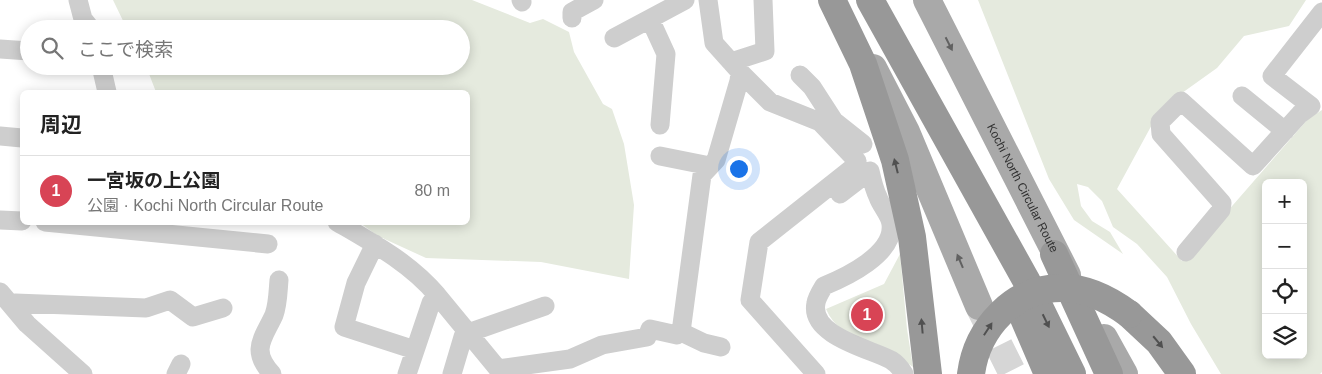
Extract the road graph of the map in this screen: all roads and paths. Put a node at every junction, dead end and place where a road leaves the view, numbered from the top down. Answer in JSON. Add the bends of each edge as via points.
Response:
{"nodes":[{"id":1,"x":78,"y":0,"type":"edge"},
{"id":2,"x":594,"y":0,"type":"edge"},
{"id":3,"x":685,"y":0,"type":"edge"},
{"id":4,"x":708,"y":0,"type":"edge"},
{"id":5,"x":763,"y":0,"type":"edge"},
{"id":6,"x":832,"y":0,"type":"edge"},
{"id":7,"x":837,"y":0,"type":"edge"},
{"id":8,"x":927,"y":0,"type":"edge"},
{"id":9,"x":874,"y":9,"type":"edge"},
{"id":10,"x":1322,"y":12,"type":"edge"},
{"id":11,"x":572,"y":18,"type":"dead end"},
{"id":12,"x":650,"y":19,"type":"junction"},
{"id":13,"x":84,"y":20,"type":"edge"},
{"id":14,"x":614,"y":38,"type":"dead end"},
{"id":15,"x":0,"y":49,"type":"edge"},
{"id":16,"x":20,"y":50,"type":"edge"},
{"id":17,"x":736,"y":68,"type":"junction"},
{"id":18,"x":103,"y":75,"type":"edge"},
{"id":19,"x":800,"y":75,"type":"dead end"},
{"id":20,"x":107,"y":90,"type":"edge"},
{"id":21,"x":1242,"y":96,"type":"dead end"},
{"id":22,"x":660,"y":124,"type":"dead end"},
{"id":23,"x":830,"y":124,"type":"junction"},
{"id":24,"x":1285,"y":131,"type":"junction"},
{"id":25,"x":0,"y":136,"type":"edge"},
{"id":26,"x":20,"y":138,"type":"edge"},
{"id":27,"x":863,"y":144,"type":"dead end"},
{"id":28,"x":660,"y":156,"type":"dead end"},
{"id":29,"x":710,"y":166,"type":"junction"},
{"id":30,"x":838,"y":195,"type":"dead end"},
{"id":31,"x":0,"y":220,"type":"edge"},
{"id":32,"x":20,"y":221,"type":"edge"},
{"id":33,"x":75,"y":225,"type":"edge"},
{"id":34,"x":342,"y":225,"type":"edge"},
{"id":35,"x":268,"y":244,"type":"dead end"},
{"id":36,"x":375,"y":244,"type":"junction"},
{"id":37,"x":1186,"y":252,"type":"dead end"},
{"id":38,"x":1054,"y":254,"type":"junction"},
{"id":39,"x":279,"y":280,"type":"dead end"},
{"id":40,"x":437,"y":295,"type":"junction"},
{"id":41,"x":6,"y":299,"type":"edge"},
{"id":42,"x":545,"y":306,"type":"dead end"},
{"id":43,"x":979,"y":306,"type":"tunnel mouth"},
{"id":44,"x":223,"y":308,"type":"dead end"},
{"id":45,"x":681,"y":332,"type":"junction"},
{"id":46,"x":468,"y":334,"type":"junction"},
{"id":47,"x":720,"y":347,"type":"dead end"},
{"id":48,"x":415,"y":350,"type":"junction"},
{"id":49,"x":496,"y":371,"type":"edge"},
{"id":50,"x":83,"y":374,"type":"edge"},
{"id":51,"x":272,"y":374,"type":"edge"},
{"id":52,"x":407,"y":374,"type":"edge"},
{"id":53,"x":452,"y":374,"type":"edge"},
{"id":54,"x":816,"y":374,"type":"edge"},
{"id":55,"x":904,"y":374,"type":"edge"},
{"id":56,"x":928,"y":374,"type":"edge"},
{"id":57,"x":971,"y":374,"type":"edge"},
{"id":58,"x":1048,"y":374,"type":"edge"},
{"id":59,"x":1072,"y":374,"type":"edge"},
{"id":60,"x":1109,"y":374,"type":"edge"},
{"id":61,"x":1124,"y":374,"type":"edge"},
{"id":62,"x":1182,"y":374,"type":"edge"}],
"edges":[{"from":1,"to":13,"type":"street"},
{"from":2,"to":11,"type":"street","via":[[572,12]]},
{"from":3,"to":12,"type":"street"},
{"from":4,"to":17,"type":"street","via":[[714,43]]},
{"from":5,"to":17,"type":"street","via":[[765,51]]},
{"from":56,"to":6,"type":"highway","one_way":true,"via":[[912,237],[895,160],[863,64]]},
{"from":43,"to":7,"type":"main road","one_way":true,"via":[[906,132]]},
{"from":8,"to":38,"type":"main road","name":"Kochi North Circular Route","one_way":true},
{"from":9,"to":58,"type":"highway","via":[[1009,283]]},
{"from":9,"to":59,"type":"highway","one_way":true,"via":[[1026,280]]},
{"from":10,"to":24,"type":"street","via":[[1272,76],[1311,106]]},
{"from":12,"to":14,"type":"street"},
{"from":12,"to":22,"type":"street","via":[[666,54]]},
{"from":15,"to":16,"type":"street"},
{"from":17,"to":23,"type":"street","via":[[770,102]]},
{"from":17,"to":29,"type":"street","via":[[716,160]]},
{"from":18,"to":20,"type":"street"},
{"from":19,"to":23,"type":"street","via":[[812,87]]},
{"from":21,"to":24,"type":"street"},
{"from":23,"to":27,"type":"street"},
{"from":23,"to":54,"type":"street","via":[[856,161],[855,166],[759,242],[750,300]]},
{"from":24,"to":37,"type":"street","via":[[1253,166],[1182,101],[1160,122],[1161,134],[1222,203],[1221,210]]},
{"from":25,"to":26,"type":"street"},
{"from":28,"to":29,"type":"street"},
{"from":29,"to":45,"type":"street","via":[[702,175]]},
{"from":30,"to":55,"type":"street","via":[[870,171],[877,197],[891,223],[891,232],[886,244],[862,266],[824,286],[816,303],[816,312],[826,328],[840,339],[893,361]]},
{"from":31,"to":32,"type":"street"},
{"from":33,"to":35,"type":"street"},
{"from":34,"to":36,"type":"street"},
{"from":36,"to":40,"type":"street","via":[[405,264]]},
{"from":36,"to":48,"type":"street","via":[[356,283],[344,327]]},
{"from":38,"to":60,"type":"highway"},
{"from":38,"to":61,"type":"main road","name":"Kochi North Circular Route"},
{"from":39,"to":51,"type":"street","via":[[274,314],[262,336],[260,357]]},
{"from":40,"to":46,"type":"street"},
{"from":40,"to":48,"type":"street","via":[[431,303]]},
{"from":41,"to":44,"type":"street","via":[[15,303],[146,308],[170,300],[193,317]]},
{"from":41,"to":50,"type":"street","via":[[27,324]]},
{"from":42,"to":46,"type":"street"},
{"from":45,"to":47,"type":"street"},
{"from":45,"to":49,"type":"street","via":[[677,335],[650,329],[647,338],[602,345],[570,359]]},
{"from":46,"to":49,"type":"street"},
{"from":46,"to":53,"type":"street","via":[[463,337]]},
{"from":48,"to":52,"type":"street"},
{"from":57,"to":62,"type":"highway","one_way":true,"bridge":true,"via":[[977,349],[992,322],[1016,300],[1032,293],[1062,288],[1080,290],[1114,303],[1158,342]]}]}
